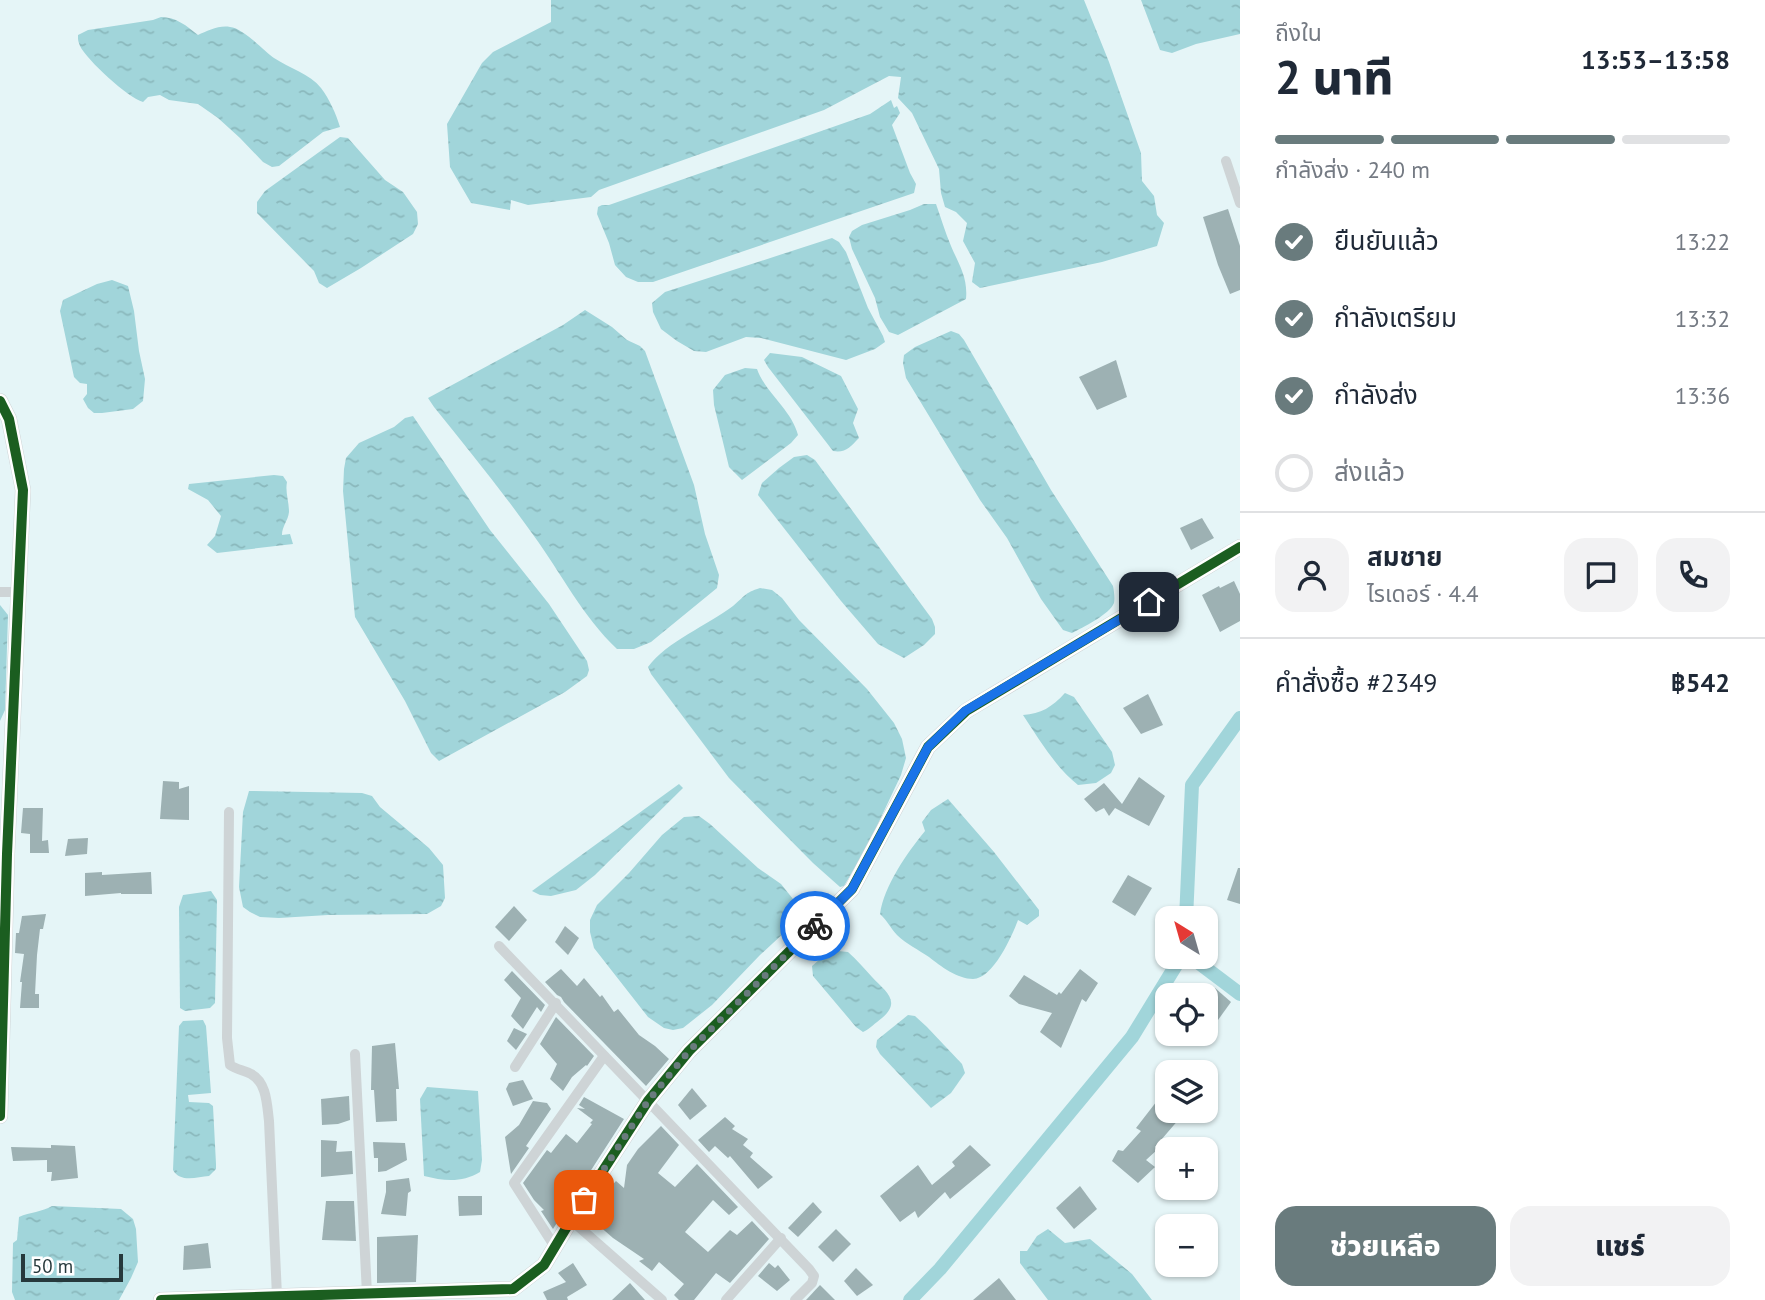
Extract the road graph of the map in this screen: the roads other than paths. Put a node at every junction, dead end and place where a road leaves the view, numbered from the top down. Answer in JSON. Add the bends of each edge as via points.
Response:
{"nodes":[{"id":1,"x":1226,"y":161,"type":"dead end"},
{"id":2,"x":1240,"y":203,"type":"edge"},
{"id":3,"x":0,"y":401,"type":"edge"},
{"id":4,"x":1240,"y":547,"type":"edge"},
{"id":5,"x":0,"y":592,"type":"edge"},
{"id":6,"x":19,"y":592,"type":"junction"},
{"id":7,"x":229,"y":811,"type":"dead end"},
{"id":8,"x":499,"y":946,"type":"dead end"},
{"id":9,"x":556,"y":1003,"type":"junction"},
{"id":10,"x":355,"y":1054,"type":"dead end"},
{"id":11,"x":604,"y":1056,"type":"junction"},
{"id":12,"x":515,"y":1067,"type":"dead end"},
{"id":13,"x":648,"y":1101,"type":"junction"},
{"id":14,"x":0,"y":1116,"type":"edge"},
{"id":15,"x":571,"y":1220,"type":"junction"},
{"id":16,"x":781,"y":1238,"type":"junction"},
{"id":17,"x":555,"y":1247,"type":"junction"},
{"id":18,"x":367,"y":1294,"type":"junction"},
{"id":19,"x":515,"y":1295,"type":"edge"},
{"id":20,"x":277,"y":1296,"type":"junction"},
{"id":21,"x":161,"y":1300,"type":"edge"},
{"id":22,"x":662,"y":1300,"type":"edge"},
{"id":23,"x":726,"y":1300,"type":"edge"},
{"id":24,"x":795,"y":1300,"type":"edge"}],
"edges":[{"from":1,"to":2,"type":"street"},
{"from":3,"to":6,"type":"street","via":[[9,419],[23,489]]},
{"from":4,"to":13,"type":"street","via":[[965,711],[928,747],[852,889],[689,1051]]},
{"from":5,"to":6,"type":"street"},
{"from":6,"to":14,"type":"street"},
{"from":7,"to":20,"type":"street","via":[[230,1065],[253,1074],[265,1094]]},
{"from":8,"to":9,"type":"street"},
{"from":9,"to":11,"type":"street"},
{"from":9,"to":12,"type":"street"},
{"from":10,"to":18,"type":"street"},
{"from":11,"to":13,"type":"street"},
{"from":11,"to":17,"type":"street","via":[[514,1183]]},
{"from":13,"to":15,"type":"street"},
{"from":13,"to":16,"type":"street"},
{"from":15,"to":17,"type":"street"},
{"from":15,"to":22,"type":"street"},
{"from":16,"to":23,"type":"street"},
{"from":16,"to":24,"type":"street","via":[[814,1276]]},
{"from":17,"to":19,"type":"street"},
{"from":18,"to":19,"type":"street"},
{"from":18,"to":20,"type":"street"},
{"from":20,"to":21,"type":"street"}]}
